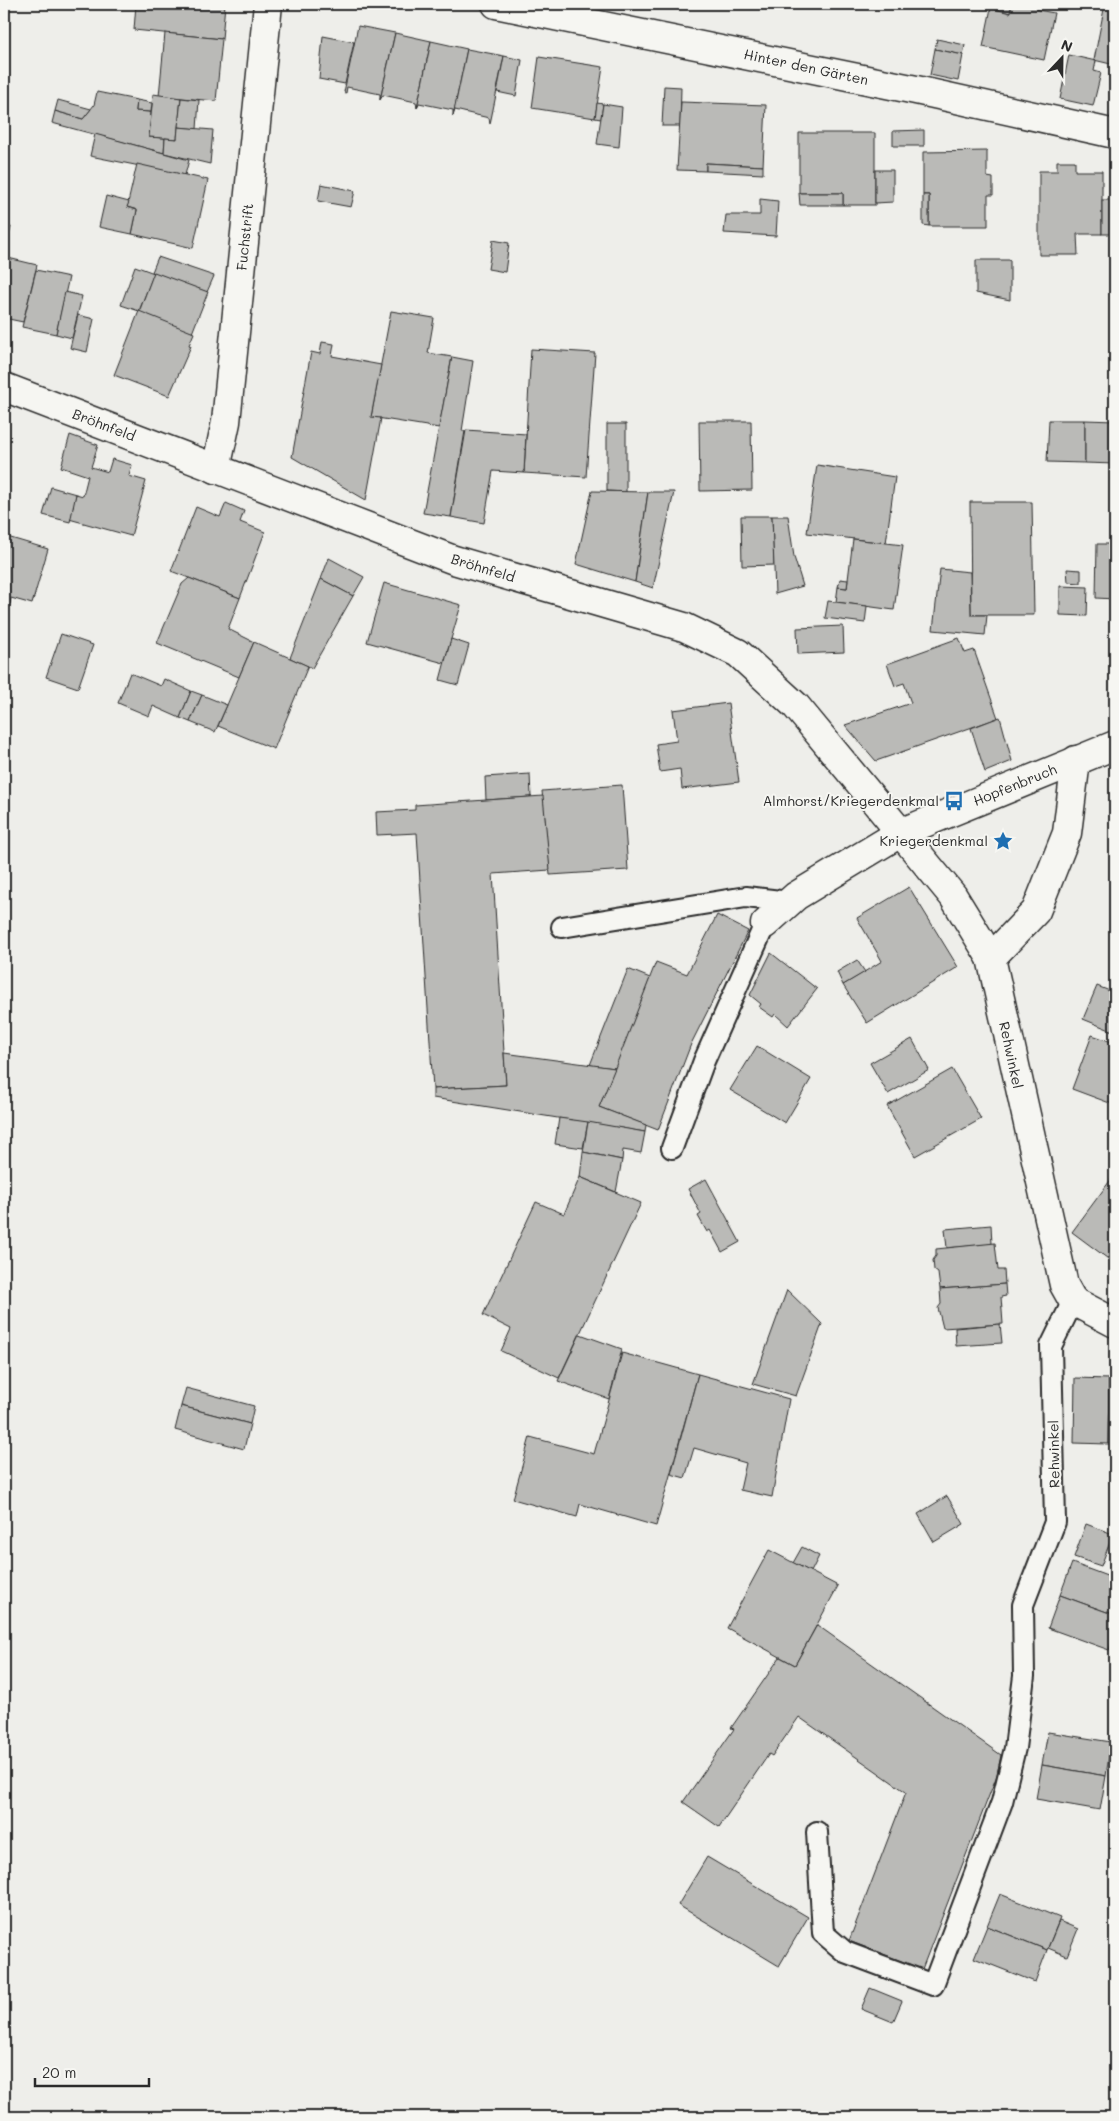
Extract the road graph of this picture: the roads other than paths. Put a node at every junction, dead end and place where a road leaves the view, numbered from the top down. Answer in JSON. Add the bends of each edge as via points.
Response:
{"nodes":[{"id":1,"x":268,"y":4,"type":"edge"},
{"id":2,"x":496,"y":4,"type":"edge"},
{"id":3,"x":1115,"y":134,"type":"edge"},
{"id":4,"x":4,"y":386,"type":"edge"},
{"id":5,"x":216,"y":469,"type":"junction"},
{"id":6,"x":1115,"y":745,"type":"edge"},
{"id":7,"x":1076,"y":760,"type":"junction"},
{"id":8,"x":900,"y":832,"type":"junction"},
{"id":9,"x":789,"y":902,"type":"junction"},
{"id":10,"x":765,"y":924,"type":"joint"},
{"id":11,"x":562,"y":927,"type":"dead end"},
{"id":12,"x":991,"y":958,"type":"junction"},
{"id":13,"x":672,"y":1148,"type":"dead end"},
{"id":14,"x":1073,"y":1301,"type":"junction"},
{"id":15,"x":1115,"y":1323,"type":"edge"},
{"id":16,"x":817,"y":1832,"type":"dead end"}],
"edges":[{"from":1,"to":5,"type":"street","name":"Fuchstrift","via":[[226,422]]},
{"from":2,"to":3,"type":"street","name":"Hinter den Gärten"},
{"from":4,"to":5,"type":"street","name":"Bröhnfeld"},
{"from":5,"to":8,"type":"street","name":"Bröhnfeld","via":[[454,560],[684,627],[738,654],[796,706]]},
{"from":6,"to":7,"type":"street","name":"Hopfenbruch"},
{"from":7,"to":8,"type":"street","name":"Hopfenbruch"},
{"from":7,"to":12,"type":"street","via":[[1067,833],[1036,911]]},
{"from":8,"to":9,"type":"street","name":"Hopfenbruch"},
{"from":8,"to":12,"type":"street","name":"Rehwinkel","via":[[953,896]]},
{"from":9,"to":10,"type":"street","name":"Hopfenbruch"},
{"from":9,"to":11,"type":"lane","via":[[746,897]]},
{"from":10,"to":13,"type":"lane","via":[[704,1061]]},
{"from":12,"to":14,"type":"street","name":"Rehwinkel","via":[[1058,1269]]},
{"from":14,"to":15,"type":"street"},
{"from":14,"to":16,"type":"lane","name":"Rehwinkel","via":[[1051,1346],[1055,1522],[1023,1605],[1024,1676],[1015,1748],[1002,1802],[933,1985],[845,1952],[823,1933]]}]}
